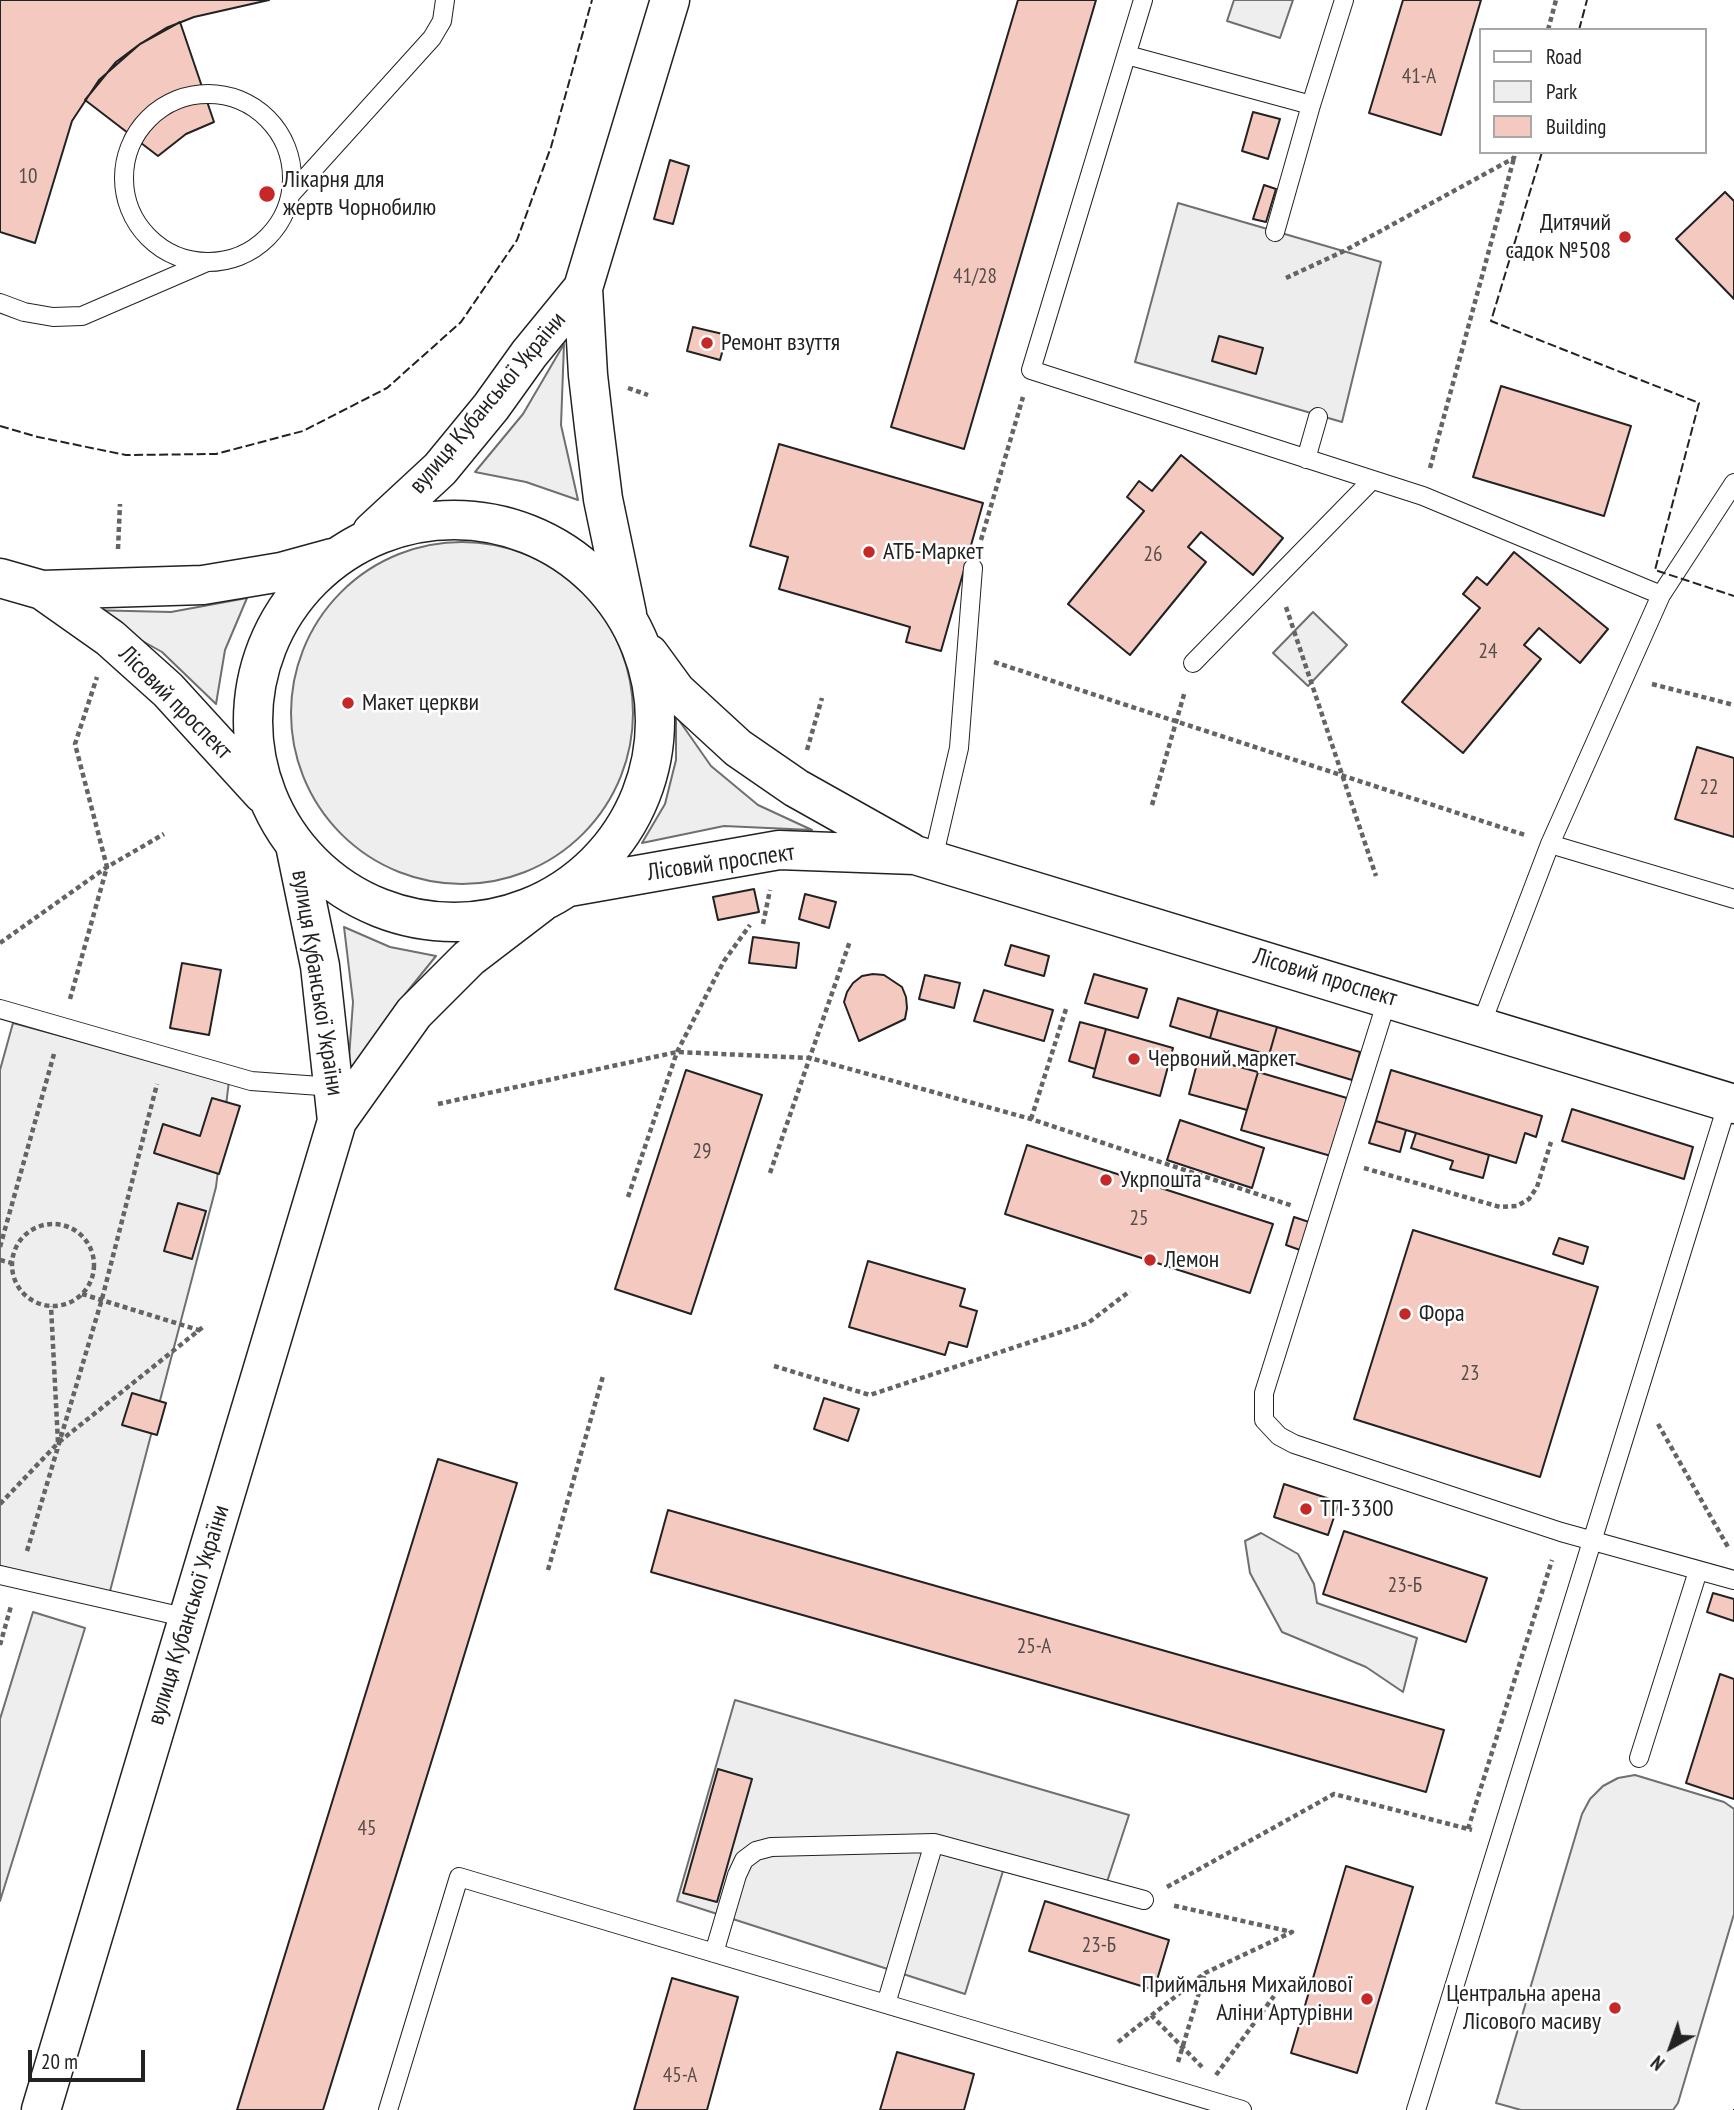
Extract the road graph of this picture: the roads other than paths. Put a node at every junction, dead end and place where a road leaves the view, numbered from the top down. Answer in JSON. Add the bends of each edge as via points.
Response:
{"nodes":[{"id":1,"x":445,"y":0,"type":"edge"},
{"id":2,"x":670,"y":0,"type":"edge"},
{"id":3,"x":1143,"y":0,"type":"edge"},
{"id":4,"x":1344,"y":0,"type":"edge"},
{"id":5,"x":1127,"y":55,"type":"junction"},
{"id":6,"x":1311,"y":105,"type":"junction"},
{"id":7,"x":292,"y":194,"type":"junction"},
{"id":8,"x":1275,"y":232,"type":"dead end"},
{"id":9,"x":206,"y":262,"type":"junction"},
{"id":10,"x":583,"y":288,"type":"junction"},
{"id":11,"x":0,"y":303,"type":"edge"},
{"id":12,"x":1318,"y":417,"type":"dead end"},
{"id":13,"x":1306,"y":459,"type":"junction"},
{"id":14,"x":1371,"y":480,"type":"junction"},
{"id":15,"x":1734,"y":483,"type":"edge"},
{"id":16,"x":348,"y":550,"type":"junction"},
{"id":17,"x":973,"y":568,"type":"road end"},
{"id":18,"x":0,"y":578,"type":"edge"},
{"id":19,"x":41,"y":590,"type":"junction"},
{"id":20,"x":1661,"y":595,"type":"junction"},
{"id":21,"x":634,"y":630,"type":"junction"},
{"id":22,"x":1193,"y":663,"type":"road end"},
{"id":23,"x":268,"y":799,"type":"junction"},
{"id":24,"x":1550,"y":844,"type":"junction"},
{"id":25,"x":295,"y":845,"type":"junction"},
{"id":26,"x":924,"y":857,"type":"junction"},
{"id":27,"x":555,"y":895,"type":"junction"},
{"id":28,"x":1734,"y":899,"type":"edge"},
{"id":29,"x":1388,"y":997,"type":"junction"},
{"id":30,"x":0,"y":1009,"type":"edge"},
{"id":31,"x":1481,"y":1026,"type":"junction"},
{"id":32,"x":1731,"y":1103,"type":"edge"},
{"id":33,"x":336,"y":1104,"type":"junction"},
{"id":34,"x":1593,"y":1542,"type":"junction"},
{"id":35,"x":1698,"y":1571,"type":"junction"},
{"id":36,"x":0,"y":1575,"type":"edge"},
{"id":37,"x":1734,"y":1580,"type":"edge"},
{"id":38,"x":188,"y":1618,"type":"junction"},
{"id":39,"x":1639,"y":1758,"type":"dead end"},
{"id":40,"x":934,"y":1843,"type":"junction"},
{"id":41,"x":1144,"y":1900,"type":"road end"},
{"id":42,"x":714,"y":1953,"type":"junction"},
{"id":43,"x":886,"y":2004,"type":"junction"},
{"id":44,"x":41,"y":2110,"type":"edge"},
{"id":45,"x":388,"y":2110,"type":"edge"},
{"id":46,"x":1242,"y":2110,"type":"edge"},
{"id":47,"x":1416,"y":2110,"type":"edge"}],
"edges":[{"from":1,"to":7,"type":"lane","via":[[442,21],[432,38]]},
{"from":2,"to":10,"type":"street","name":"вулиця Кубанської України"},
{"from":3,"to":5,"type":"lane"},
{"from":4,"to":6,"type":"lane"},
{"from":5,"to":6,"type":"lane"},
{"from":5,"to":13,"type":"lane","via":[[1031,370]]},
{"from":6,"to":8,"type":"lane"},
{"from":7,"to":9,"type":"lane","via":[[281,222],[261,244],[236,258]]},
{"from":7,"to":9,"type":"lane","via":[[288,150],[274,124],[251,105],[210,93],[181,97],[155,111],[136,133],[125,161],[128,205],[142,231],[165,250]]},
{"from":9,"to":11,"type":"lane","via":[[82,316],[53,317]]},
{"from":10,"to":16,"type":"street","name":"вулиця Кубанської України","via":[[440,469]]},
{"from":10,"to":21,"type":"street","name":"вулиця Кубанської України","via":[[603,499]]},
{"from":12,"to":13,"type":"lane"},
{"from":13,"to":14,"type":"lane"},
{"from":14,"to":20,"type":"lane","via":[[1423,496]]},
{"from":14,"to":22,"type":"lane"},
{"from":15,"to":20,"type":"lane"},
{"from":16,"to":19,"type":"street","name":"Лісовий проспект","via":[[281,572],[203,584]]},
{"from":16,"to":21,"type":"street","name":"Лісовий проспект","via":[[414,524],[460,520],[505,526],[548,544],[586,569]]},
{"from":16,"to":23,"type":"street","name":"вулиця Кубанської України","via":[[305,585],[278,622],[260,664],[254,732]]},
{"from":17,"to":26,"type":"lane","via":[[960,748]]},
{"from":18,"to":19,"type":"street","name":"Лісовий проспект"},
{"from":19,"to":23,"type":"street","name":"Лісовий проспект","via":[[110,638],[168,690]]},
{"from":20,"to":24,"type":"lane"},
{"from":21,"to":26,"type":"street","name":"Лісовий проспект","via":[[676,691],[738,748],[796,788]]},
{"from":21,"to":27,"type":"street","name":"вулиця Кубанської України","via":[[653,691],[655,732],[649,773],[634,813],[611,847]]},
{"from":23,"to":25,"type":"street"},
{"from":24,"to":28,"type":"lane"},
{"from":24,"to":31,"type":"lane"},
{"from":25,"to":27,"type":"street","via":[[322,873],[354,896],[429,921],[507,916]]},
{"from":25,"to":33,"type":"street","name":"вулиця Кубанської України","via":[[320,966]]},
{"from":26,"to":27,"type":"street","name":"Лісовий проспект","via":[[779,850]]},
{"from":26,"to":29,"type":"street","name":"Лісовий проспект"},
{"from":27,"to":33,"type":"street","name":"вулиця Кубанської України","via":[[469,958],[414,1013]]},
{"from":29,"to":31,"type":"street","name":"Лісовий проспект"},
{"from":29,"to":34,"type":"lane","via":[[1264,1393],[1265,1420],[1294,1444]]},
{"from":30,"to":33,"type":"lane"},
{"from":31,"to":32,"type":"street","name":"Лісовий проспект"},
{"from":32,"to":34,"type":"lane"},
{"from":33,"to":38,"type":"street","name":"вулиця Кубанської України"},
{"from":34,"to":35,"type":"lane"},
{"from":34,"to":47,"type":"lane"},
{"from":35,"to":37,"type":"lane"},
{"from":35,"to":39,"type":"lane"},
{"from":36,"to":38,"type":"lane"},
{"from":38,"to":44,"type":"street","name":"вулиця Кубанської України"},
{"from":40,"to":41,"type":"lane"},
{"from":40,"to":42,"type":"lane","via":[[756,1850],[744,1860],[737,1875]]},
{"from":40,"to":43,"type":"lane"},
{"from":42,"to":43,"type":"lane"},
{"from":42,"to":45,"type":"lane","via":[[459,1877]]},
{"from":43,"to":46,"type":"lane"}]}
